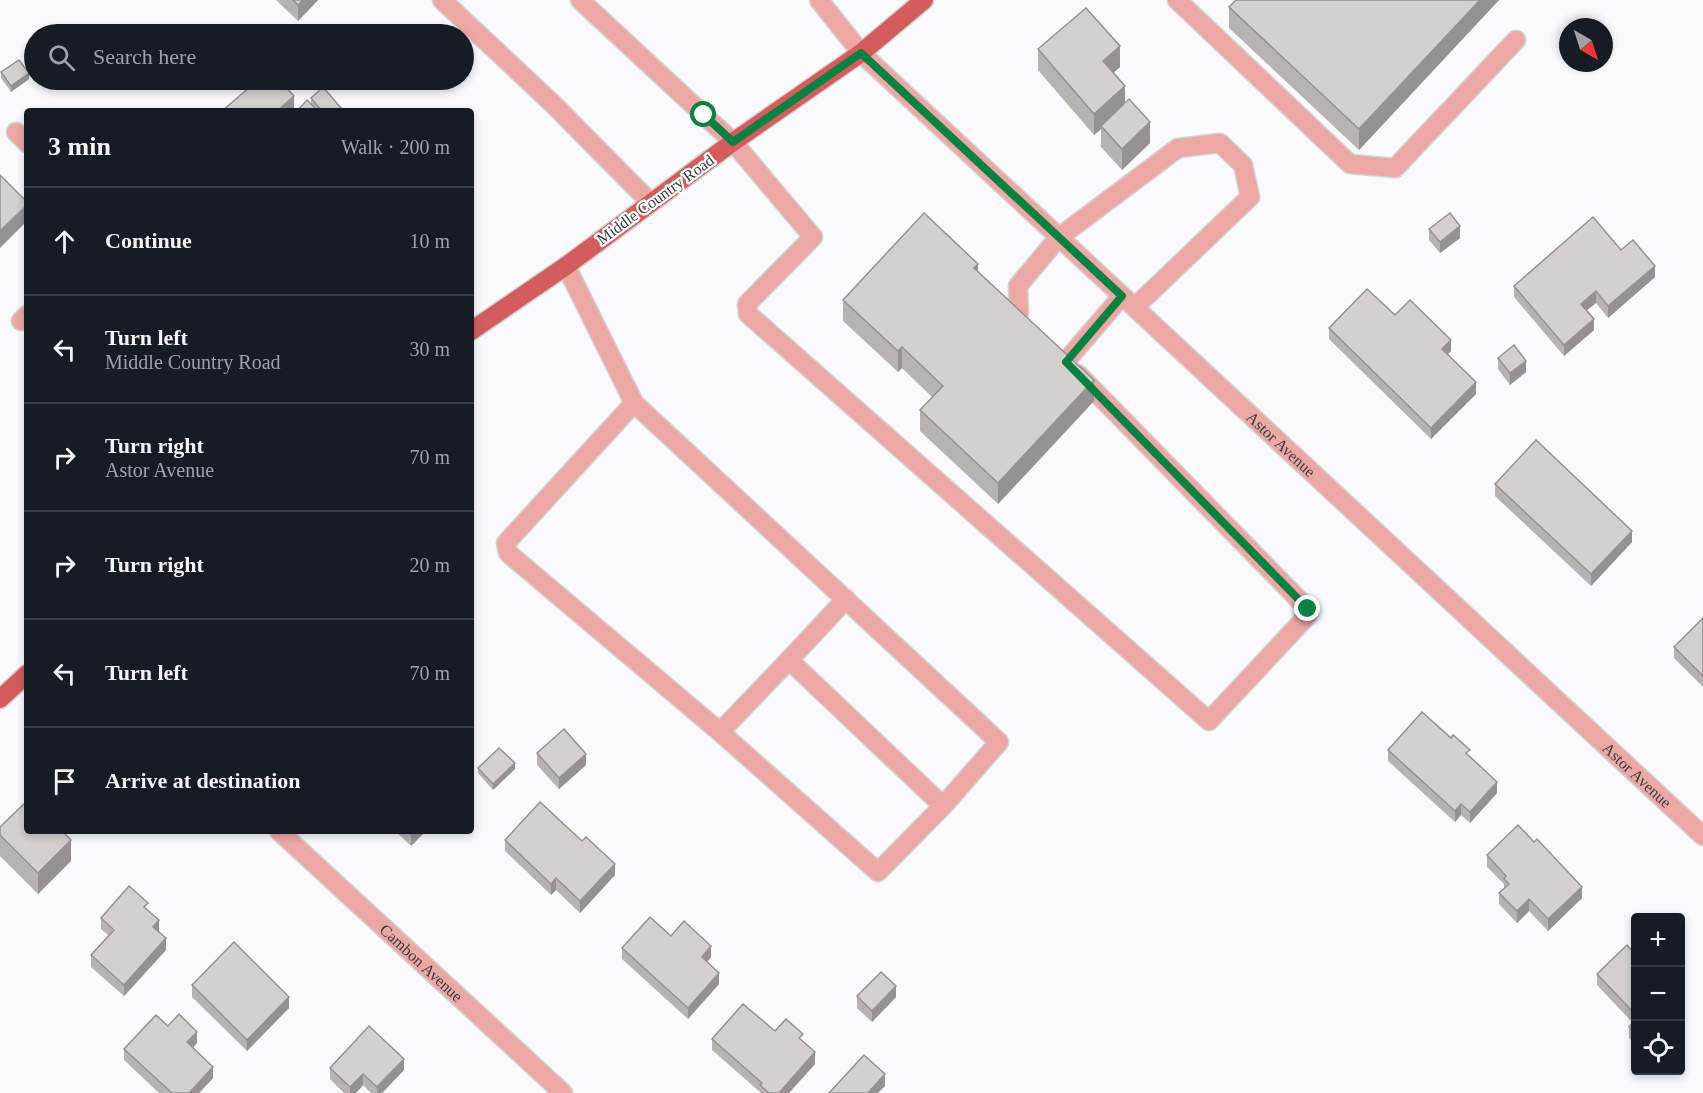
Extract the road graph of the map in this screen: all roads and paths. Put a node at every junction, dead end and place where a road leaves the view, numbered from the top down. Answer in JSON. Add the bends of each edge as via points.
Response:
{"nodes":[{"id":1,"x":442,"y":0,"type":"edge"},
{"id":2,"x":580,"y":0,"type":"edge"},
{"id":3,"x":819,"y":0,"type":"edge"},
{"id":4,"x":924,"y":0,"type":"edge"},
{"id":5,"x":1180,"y":1,"type":"edge"},
{"id":6,"x":467,"y":24,"type":"edge"},
{"id":7,"x":474,"y":30,"type":"edge"},
{"id":8,"x":1516,"y":40,"type":"dead end"},
{"id":9,"x":861,"y":53,"type":"junction"},
{"id":10,"x":733,"y":142,"type":"junction"},
{"id":11,"x":650,"y":202,"type":"junction"},
{"id":12,"x":1058,"y":238,"type":"junction"},
{"id":13,"x":566,"y":266,"type":"junction"},
{"id":14,"x":1128,"y":302,"type":"junction"},
{"id":15,"x":1019,"y":313,"type":"edge"},
{"id":16,"x":474,"y":329,"type":"edge"},
{"id":17,"x":634,"y":403,"type":"junction"},
{"id":18,"x":846,"y":598,"type":"junction"},
{"id":19,"x":789,"y":660,"type":"junction"},
{"id":20,"x":24,"y":677,"type":"edge"},
{"id":21,"x":0,"y":699,"type":"edge"},
{"id":22,"x":720,"y":732,"type":"junction"},
{"id":23,"x":943,"y":806,"type":"junction"},
{"id":24,"x":282,"y":834,"type":"edge"},
{"id":25,"x":1703,"y":836,"type":"edge"},
{"id":26,"x":563,"y":1093,"type":"edge"}],
"edges":[{"from":1,"to":6,"type":"street"},
{"from":2,"to":10,"type":"street"},
{"from":3,"to":9,"type":"street","name":"Astor Avenue"},
{"from":4,"to":9,"type":"main road","name":"Middle Country Road"},
{"from":5,"to":8,"type":"street","via":[[1350,164],[1395,168]]},
{"from":7,"to":11,"type":"street"},
{"from":9,"to":10,"type":"main road","name":"Middle Country Road"},
{"from":9,"to":12,"type":"street","name":"Astor Avenue"},
{"from":10,"to":11,"type":"main road","name":"Middle Country Road"},
{"from":10,"to":14,"type":"street","via":[[813,237],[747,304],[748,314],[1209,721],[1308,615],[1307,605],[1060,355]]},
{"from":11,"to":13,"type":"main road","name":"Middle Country Road"},
{"from":12,"to":14,"type":"street","name":"Astor Avenue"},
{"from":12,"to":14,"type":"street","via":[[1178,148],[1220,143],[1243,165],[1250,197]]},
{"from":12,"to":15,"type":"street","via":[[1018,286]]},
{"from":13,"to":16,"type":"main road","name":"Middle Country Road"},
{"from":13,"to":17,"type":"street"},
{"from":14,"to":25,"type":"street","name":"Astor Avenue"},
{"from":17,"to":18,"type":"street"},
{"from":17,"to":22,"type":"street","via":[[506,543],[506,549]]},
{"from":18,"to":19,"type":"street"},
{"from":18,"to":23,"type":"street","via":[[999,742]]},
{"from":19,"to":22,"type":"street"},
{"from":19,"to":23,"type":"street"},
{"from":20,"to":21,"type":"main road"},
{"from":22,"to":23,"type":"street","via":[[878,872]]},
{"from":24,"to":26,"type":"street","name":"Cambon Avenue"}]}
